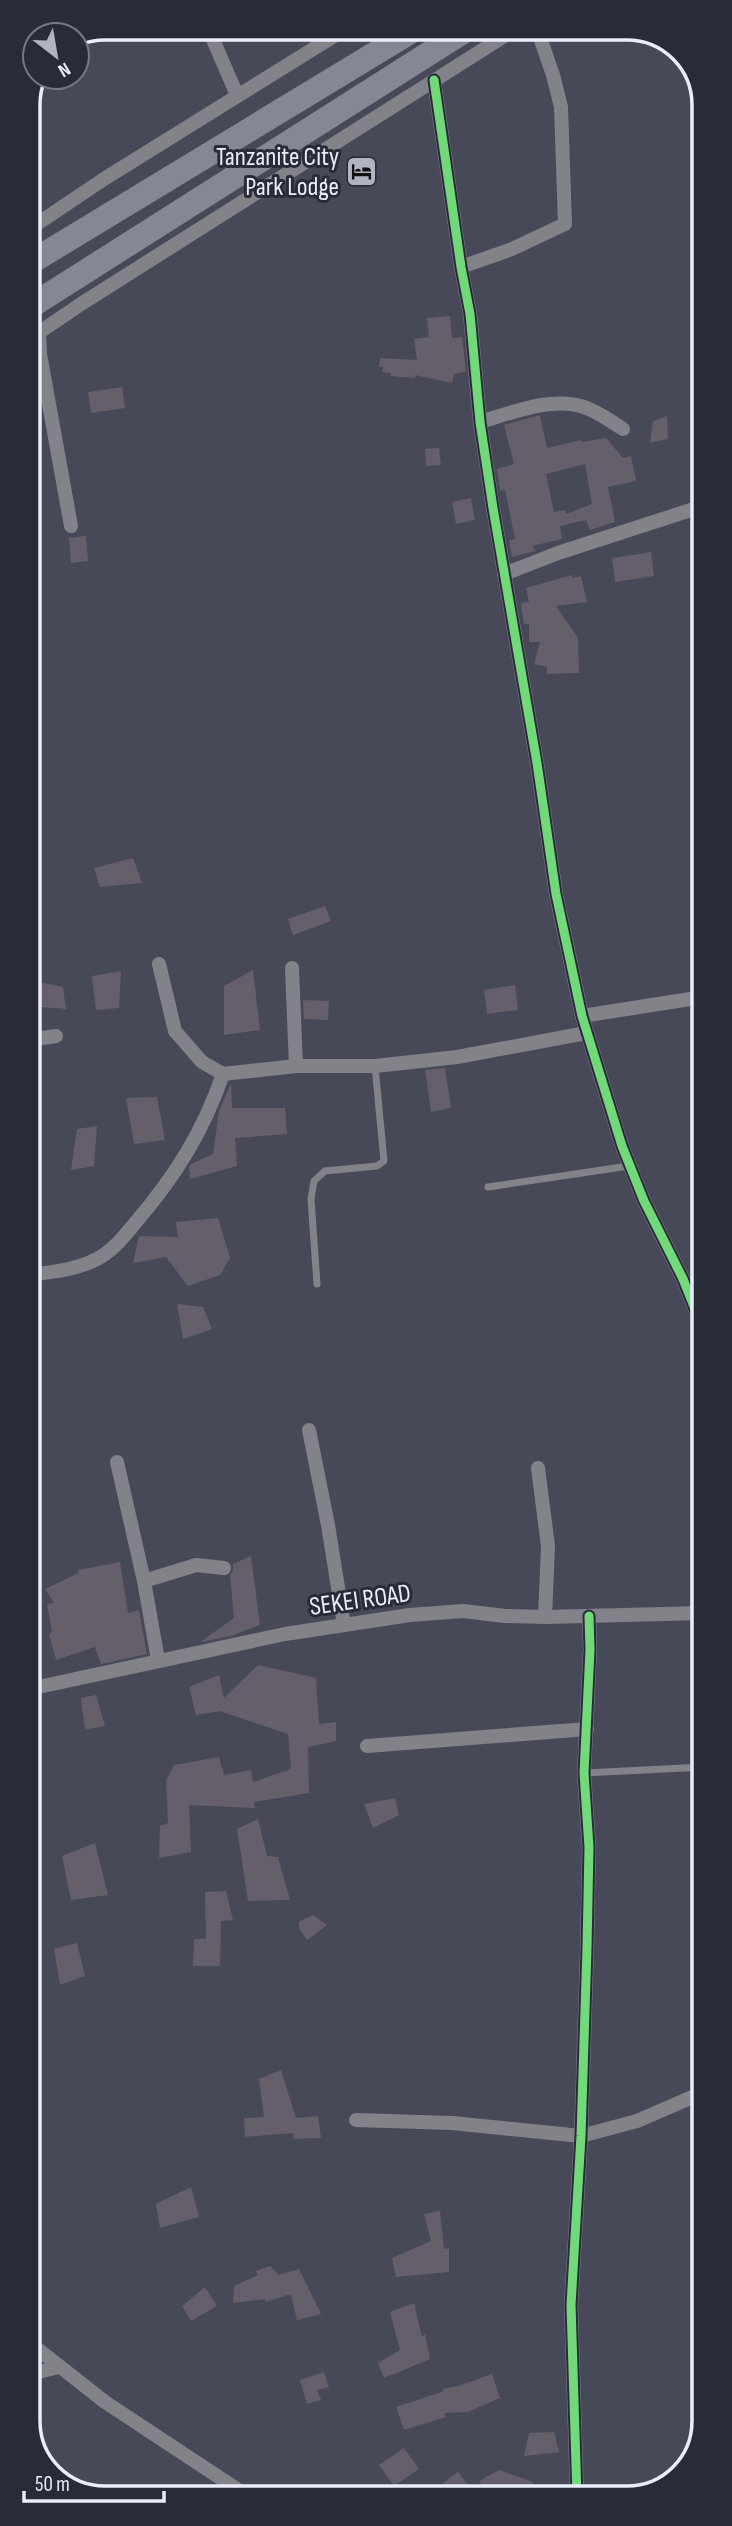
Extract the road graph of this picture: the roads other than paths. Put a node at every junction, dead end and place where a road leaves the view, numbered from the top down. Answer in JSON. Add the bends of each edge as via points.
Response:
{"nodes":[{"id":1,"x":213,"y":40,"type":"edge"},
{"id":2,"x":327,"y":40,"type":"edge"},
{"id":3,"x":397,"y":40,"type":"edge"},
{"id":4,"x":450,"y":40,"type":"edge"},
{"id":5,"x":499,"y":40,"type":"edge"},
{"id":6,"x":541,"y":40,"type":"edge"},
{"id":7,"x":434,"y":80,"type":"junction"},
{"id":8,"x":237,"y":95,"type":"junction"},
{"id":9,"x":40,"y":222,"type":"edge"},
{"id":10,"x":40,"y":257,"type":"edge"},
{"id":11,"x":461,"y":267,"type":"junction"},
{"id":12,"x":40,"y":300,"type":"edge"},
{"id":13,"x":40,"y":332,"type":"edge"},
{"id":14,"x":40,"y":354,"type":"edge"},
{"id":15,"x":480,"y":422,"type":"junction"},
{"id":16,"x":623,"y":429,"type":"dead end"},
{"id":17,"x":692,"y":510,"type":"edge"},
{"id":18,"x":71,"y":526,"type":"dead end"},
{"id":19,"x":504,"y":574,"type":"junction"},
{"id":20,"x":159,"y":964,"type":"dead end"},
{"id":21,"x":292,"y":968,"type":"dead end"},
{"id":22,"x":692,"y":999,"type":"edge"},
{"id":23,"x":582,"y":1016,"type":"junction"},
{"id":24,"x":586,"y":1033,"type":"junction"},
{"id":25,"x":55,"y":1036,"type":"dead end"},
{"id":26,"x":40,"y":1038,"type":"edge"},
{"id":27,"x":296,"y":1066,"type":"junction"},
{"id":28,"x":375,"y":1066,"type":"junction"},
{"id":29,"x":223,"y":1074,"type":"junction"},
{"id":30,"x":630,"y":1166,"type":"junction"},
{"id":31,"x":488,"y":1187,"type":"dead end"},
{"id":32,"x":40,"y":1273,"type":"edge"},
{"id":33,"x":317,"y":1284,"type":"dead end"},
{"id":34,"x":692,"y":1302,"type":"edge"},
{"id":35,"x":309,"y":1430,"type":"dead end"},
{"id":36,"x":117,"y":1462,"type":"dead end"},
{"id":37,"x":538,"y":1468,"type":"dead end"},
{"id":38,"x":224,"y":1568,"type":"dead end"},
{"id":39,"x":144,"y":1581,"type":"junction"},
{"id":40,"x":692,"y":1613,"type":"edge"},
{"id":41,"x":589,"y":1616,"type":"junction"},
{"id":42,"x":545,"y":1617,"type":"junction"},
{"id":43,"x":344,"y":1625,"type":"junction"},
{"id":44,"x":158,"y":1660,"type":"junction"},
{"id":45,"x":40,"y":1687,"type":"edge"},
{"id":46,"x":587,"y":1729,"type":"junction"},
{"id":47,"x":367,"y":1746,"type":"dead end"},
{"id":48,"x":692,"y":1768,"type":"edge"},
{"id":49,"x":584,"y":1773,"type":"junction"},
{"id":50,"x":692,"y":2097,"type":"edge"},
{"id":51,"x":356,"y":2120,"type":"dead end"},
{"id":52,"x":581,"y":2136,"type":"junction"},
{"id":53,"x":40,"y":2351,"type":"edge"},
{"id":54,"x":59,"y":2367,"type":"junction"},
{"id":55,"x":40,"y":2372,"type":"edge"},
{"id":56,"x":232,"y":2486,"type":"edge"},
{"id":57,"x":577,"y":2486,"type":"edge"}],
"edges":[{"from":1,"to":8,"type":"street"},
{"from":2,"to":8,"type":"street"},
{"from":3,"to":10,"type":"highway"},
{"from":4,"to":12,"type":"highway"},
{"from":5,"to":7,"type":"street"},
{"from":6,"to":11,"type":"street","via":[[561,107],[565,224]]},
{"from":7,"to":11,"type":"street"},
{"from":7,"to":13,"type":"street"},
{"from":8,"to":9,"type":"street"},
{"from":11,"to":15,"type":"street"},
{"from":14,"to":18,"type":"street"},
{"from":15,"to":16,"type":"street","via":[[557,404],[582,406]]},
{"from":15,"to":19,"type":"street"},
{"from":17,"to":19,"type":"street"},
{"from":19,"to":23,"type":"street","via":[[556,894]]},
{"from":20,"to":29,"type":"street","via":[[175,1031],[202,1062]]},
{"from":21,"to":27,"type":"street"},
{"from":22,"to":23,"type":"street"},
{"from":23,"to":24,"type":"street"},
{"from":24,"to":28,"type":"street","via":[[457,1057]]},
{"from":24,"to":30,"type":"street"},
{"from":25,"to":26,"type":"street"},
{"from":27,"to":28,"type":"street"},
{"from":27,"to":29,"type":"street"},
{"from":28,"to":33,"type":"lane","via":[[384,1161],[377,1166],[325,1171],[314,1181],[311,1199]]},
{"from":29,"to":32,"type":"street","via":[[210,1111],[183,1161],[118,1243],[99,1259]]},
{"from":30,"to":31,"type":"lane"},
{"from":30,"to":34,"type":"street"},
{"from":35,"to":43,"type":"street"},
{"from":36,"to":39,"type":"street"},
{"from":37,"to":42,"type":"street","via":[[548,1546]]},
{"from":38,"to":39,"type":"street","via":[[196,1565]]},
{"from":39,"to":44,"type":"street"},
{"from":40,"to":41,"type":"street","name":"SEKEI ROAD"},
{"from":41,"to":42,"type":"street","name":"SEKEI ROAD"},
{"from":41,"to":46,"type":"street"},
{"from":42,"to":43,"type":"street","name":"SEKEI ROAD","via":[[463,1611]]},
{"from":43,"to":44,"type":"street","name":"SEKEI ROAD"},
{"from":44,"to":45,"type":"street","name":"SEKEI ROAD"},
{"from":46,"to":47,"type":"street"},
{"from":46,"to":49,"type":"street"},
{"from":48,"to":49,"type":"lane"},
{"from":49,"to":52,"type":"street","via":[[589,1846]]},
{"from":50,"to":52,"type":"street"},
{"from":51,"to":52,"type":"street","via":[[452,2123]]},
{"from":52,"to":57,"type":"street","via":[[571,2305]]},
{"from":53,"to":54,"type":"street"},
{"from":54,"to":55,"type":"street"},
{"from":54,"to":56,"type":"street"}]}
